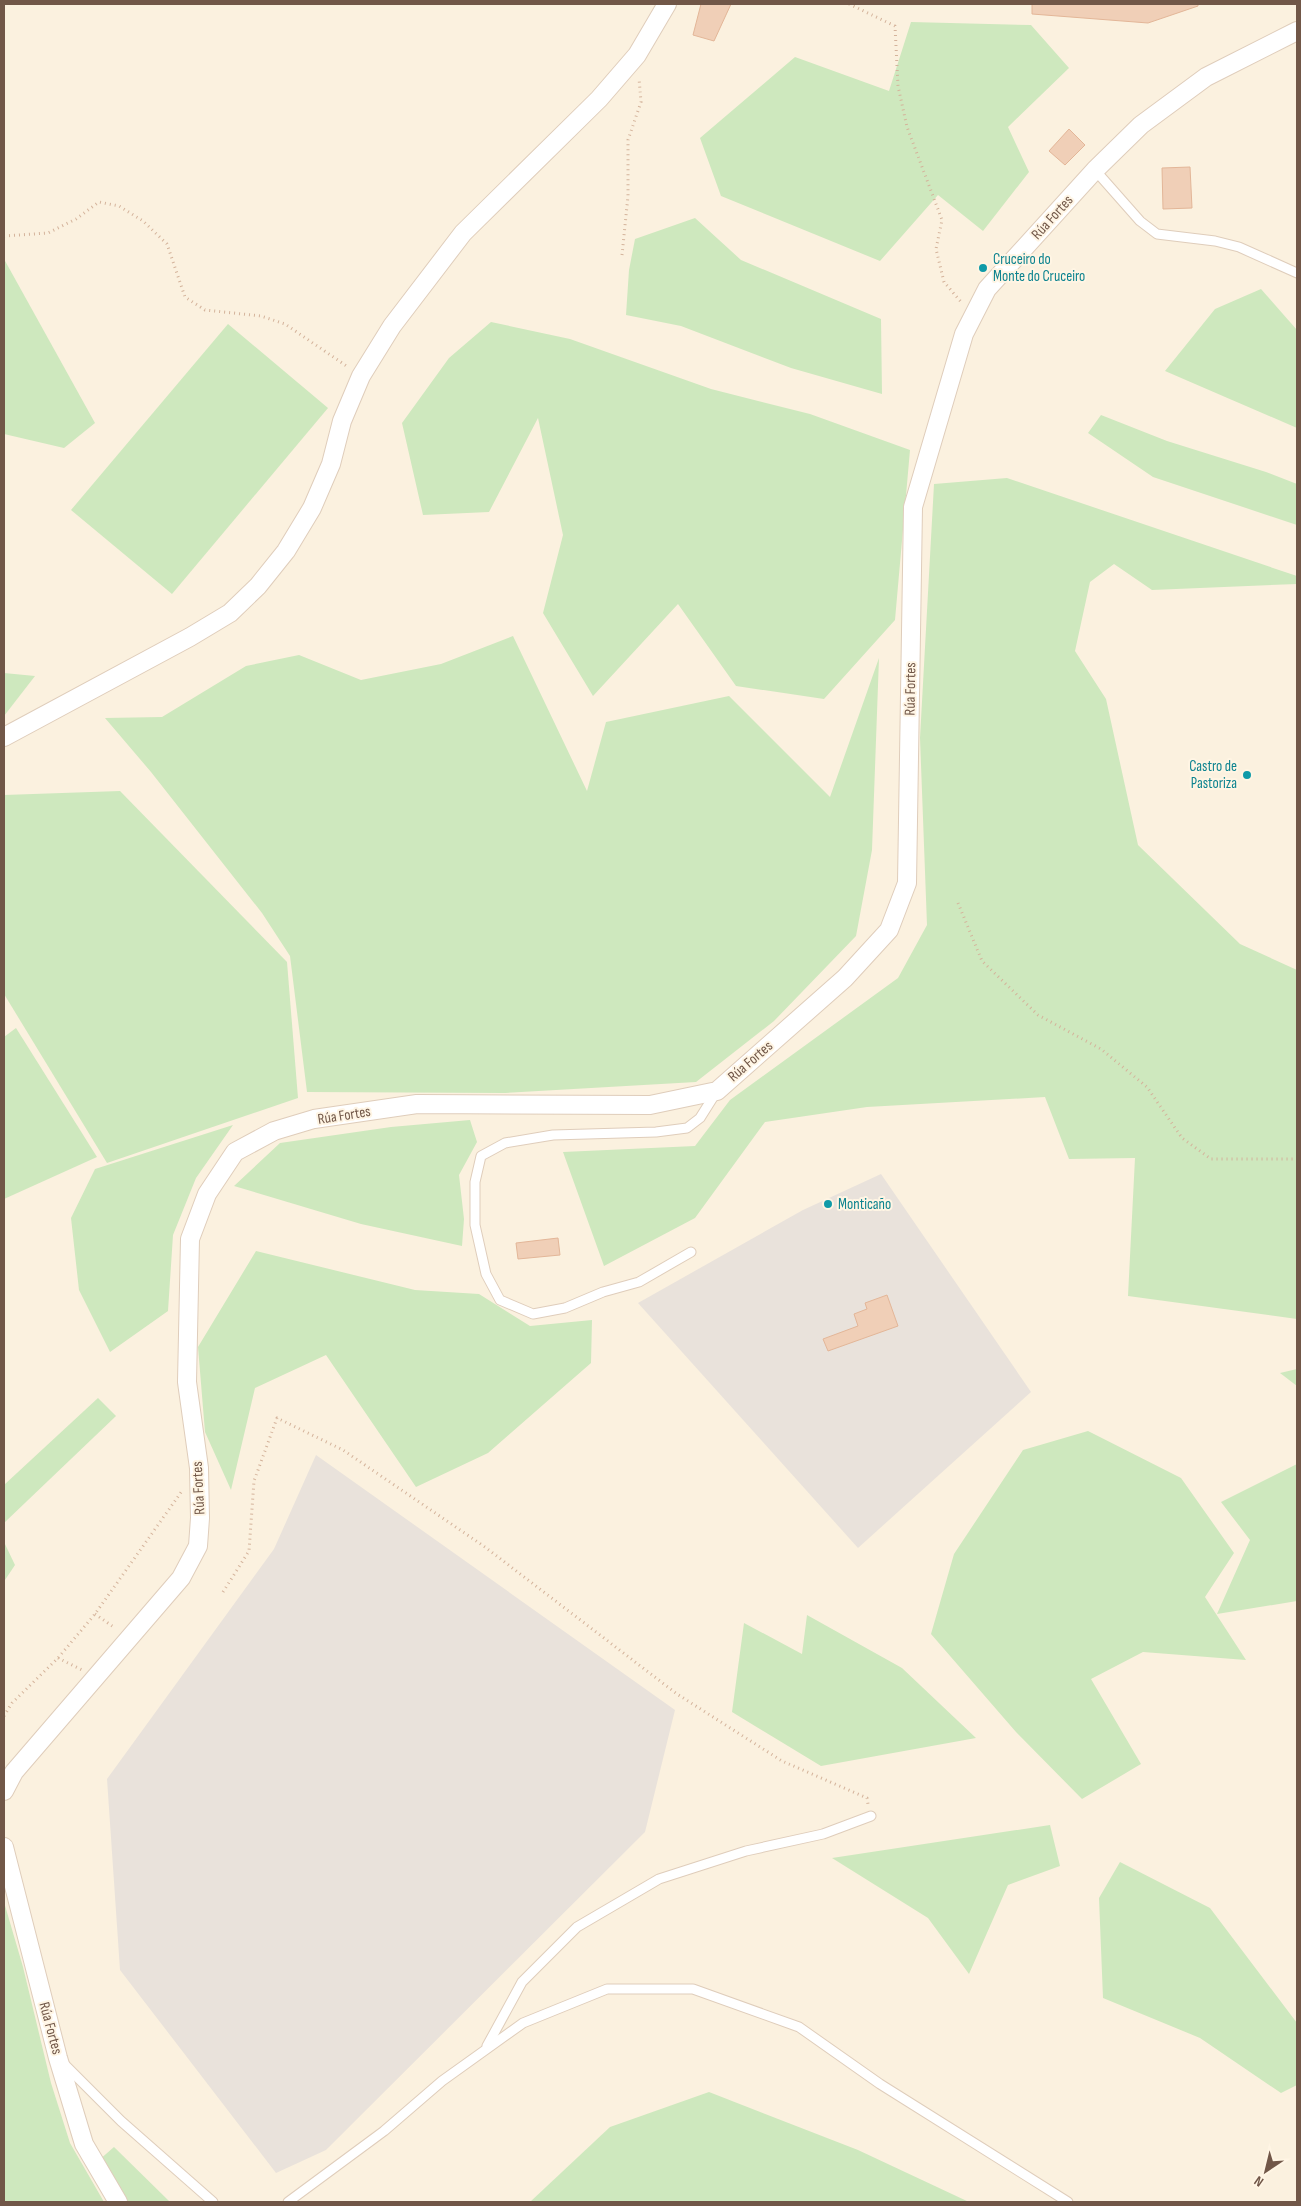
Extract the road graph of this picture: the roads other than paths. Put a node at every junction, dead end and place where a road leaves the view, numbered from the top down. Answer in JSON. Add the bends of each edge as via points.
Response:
{"nodes":[{"id":1,"x":667,"y":4,"type":"edge"},
{"id":2,"x":1297,"y":31,"type":"edge"},
{"id":3,"x":1095,"y":170,"type":"junction"},
{"id":4,"x":1297,"y":273,"type":"edge"},
{"id":5,"x":4,"y":737,"type":"edge"},
{"id":6,"x":717,"y":1091,"type":"junction"},
{"id":7,"x":691,"y":1252,"type":"dead end"},
{"id":8,"x":4,"y":1791,"type":"edge"},
{"id":9,"x":871,"y":1816,"type":"road end"},
{"id":10,"x":4,"y":1846,"type":"edge"},
{"id":11,"x":486,"y":2049,"type":"junction"},
{"id":12,"x":58,"y":2058,"type":"junction"},
{"id":13,"x":118,"y":2202,"type":"edge"},
{"id":14,"x":213,"y":2202,"type":"edge"},
{"id":15,"x":288,"y":2202,"type":"edge"},
{"id":16,"x":1068,"y":2202,"type":"edge"}],
"edges":[{"from":1,"to":5,"type":"street","via":[[637,55],[599,99],[463,233],[392,326],[361,376],[312,508],[286,551],[258,586],[230,613],[190,637]]},
{"from":2,"to":3,"type":"street","name":"Rúa Fortes","via":[[1206,77],[1142,125]]},
{"from":3,"to":4,"type":"lane","via":[[1157,234],[1239,247]]},
{"from":3,"to":6,"type":"street","name":"Rúa Fortes","via":[[987,289],[973,315],[964,334],[914,507],[907,883],[889,930],[845,978]]},
{"from":6,"to":7,"type":"lane","via":[[700,1118],[687,1128],[553,1135],[505,1143],[481,1156],[475,1182],[475,1225],[486,1274],[500,1300],[533,1314],[565,1308],[639,1282]]},
{"from":6,"to":8,"type":"street","name":"Rúa Fortes","via":[[650,1105],[417,1104],[314,1119],[274,1131],[235,1152],[207,1194],[190,1239],[187,1382],[199,1468],[198,1546],[181,1578],[14,1772]]},
{"from":9,"to":11,"type":"lane","via":[[823,1834],[746,1851],[659,1879],[577,1928],[522,1982]]},
{"from":10,"to":12,"type":"street","name":"Rúa Fortes"},
{"from":11,"to":15,"type":"lane","via":[[442,2081],[384,2131]]},
{"from":11,"to":16,"type":"lane","via":[[523,2023],[607,1989],[693,1989],[799,2027],[880,2084]]},
{"from":12,"to":13,"type":"street","name":"Rúa Fortes","via":[[84,2144]]},
{"from":12,"to":14,"type":"lane","via":[[121,2121]]}]}
